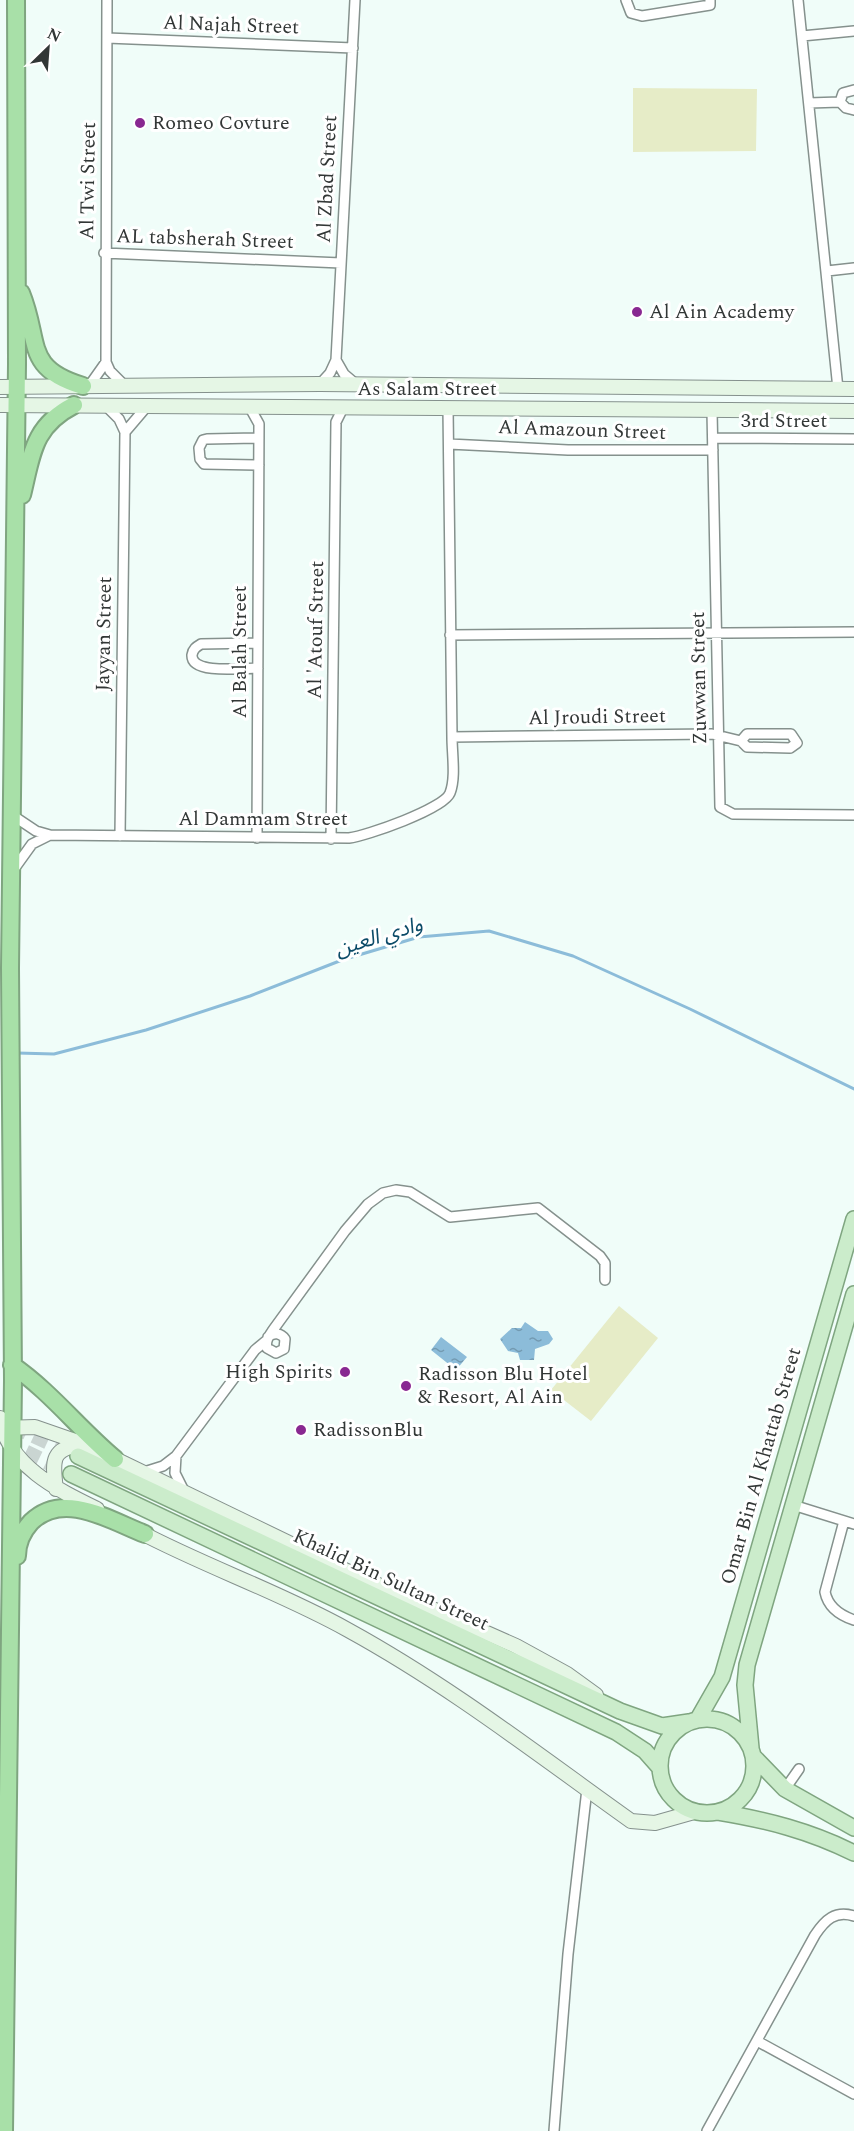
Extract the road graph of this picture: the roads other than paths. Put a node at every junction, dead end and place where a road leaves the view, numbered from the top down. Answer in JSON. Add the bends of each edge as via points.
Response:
{"nodes":[{"id":1,"x":16,"y":0,"type":"edge"},
{"id":2,"x":107,"y":0,"type":"edge"},
{"id":3,"x":355,"y":0,"type":"edge"},
{"id":4,"x":626,"y":0,"type":"edge"},
{"id":5,"x":710,"y":0,"type":"edge"},
{"id":6,"x":798,"y":0,"type":"edge"},
{"id":7,"x":854,"y":31,"type":"edge"},
{"id":8,"x":802,"y":36,"type":"junction"},
{"id":9,"x":107,"y":38,"type":"junction"},
{"id":10,"x":353,"y":48,"type":"junction"},
{"id":11,"x":854,"y":90,"type":"edge"},
{"id":12,"x":840,"y":102,"type":"junction"},
{"id":13,"x":809,"y":103,"type":"junction"},
{"id":14,"x":854,"y":110,"type":"edge"},
{"id":15,"x":104,"y":253,"type":"junction"},
{"id":16,"x":340,"y":263,"type":"junction"},
{"id":17,"x":854,"y":268,"type":"edge"},
{"id":18,"x":827,"y":271,"type":"junction"},
{"id":19,"x":16,"y":282,"type":"junction"},
{"id":20,"x":336,"y":360,"type":"junction"},
{"id":21,"x":106,"y":362,"type":"junction"},
{"id":22,"x":320,"y":384,"type":"junction"},
{"id":23,"x":124,"y":385,"type":"junction"},
{"id":24,"x":86,"y":386,"type":"junction"},
{"id":25,"x":358,"y":386,"type":"junction"},
{"id":26,"x":8,"y":388,"type":"edge"},
{"id":27,"x":838,"y":389,"type":"junction"},
{"id":28,"x":854,"y":389,"type":"edge"},
{"id":29,"x":8,"y":405,"type":"edge"},
{"id":30,"x":74,"y":405,"type":"junction"},
{"id":31,"x":148,"y":405,"type":"junction"},
{"id":32,"x":106,"y":406,"type":"junction"},
{"id":33,"x":249,"y":406,"type":"junction"},
{"id":34,"x":273,"y":406,"type":"junction"},
{"id":35,"x":322,"y":408,"type":"junction"},
{"id":36,"x":343,"y":408,"type":"junction"},
{"id":37,"x":448,"y":408,"type":"junction"},
{"id":38,"x":712,"y":411,"type":"junction"},
{"id":39,"x":854,"y":411,"type":"edge"},
{"id":40,"x":336,"y":422,"type":"junction"},
{"id":41,"x":259,"y":424,"type":"junction"},
{"id":42,"x":125,"y":432,"type":"junction"},
{"id":43,"x":259,"y":438,"type":"junction"},
{"id":44,"x":713,"y":438,"type":"junction"},
{"id":45,"x":854,"y":439,"type":"edge"},
{"id":46,"x":449,"y":444,"type":"junction"},
{"id":47,"x":713,"y":450,"type":"junction"},
{"id":48,"x":259,"y":465,"type":"junction"},
{"id":49,"x":15,"y":516,"type":"junction"},
{"id":50,"x":716,"y":632,"type":"junction"},
{"id":51,"x":854,"y":632,"type":"edge"},
{"id":52,"x":450,"y":635,"type":"junction"},
{"id":53,"x":258,"y":643,"type":"junction"},
{"id":54,"x":258,"y":668,"type":"junction"},
{"id":55,"x":719,"y":735,"type":"junction"},
{"id":56,"x":452,"y":737,"type":"junction"},
{"id":57,"x":741,"y":741,"type":"junction"},
{"id":58,"x":10,"y":813,"type":"junction"},
{"id":59,"x":854,"y":815,"type":"edge"},
{"id":60,"x":50,"y":835,"type":"junction"},
{"id":61,"x":120,"y":836,"type":"junction"},
{"id":62,"x":257,"y":838,"type":"junction"},
{"id":63,"x":331,"y":839,"type":"junction"},
{"id":64,"x":10,"y":875,"type":"junction"},
{"id":65,"x":854,"y":1219,"type":"edge"},
{"id":66,"x":605,"y":1280,"type":"dead end"},
{"id":67,"x":854,"y":1294,"type":"edge"},
{"id":68,"x":284,"y":1316,"type":"junction"},
{"id":69,"x":267,"y":1339,"type":"junction"},
{"id":70,"x":285,"y":1339,"type":"junction"},
{"id":71,"x":269,"y":1351,"type":"junction"},
{"id":72,"x":248,"y":1360,"type":"junction"},
{"id":73,"x":12,"y":1365,"type":"junction"},
{"id":74,"x":4,"y":1425,"type":"edge"},
{"id":75,"x":12,"y":1447,"type":"junction"},
{"id":76,"x":81,"y":1450,"type":"junction"},
{"id":77,"x":176,"y":1456,"type":"junction"},
{"id":78,"x":115,"y":1459,"type":"junction"},
{"id":79,"x":144,"y":1472,"type":"junction"},
{"id":80,"x":71,"y":1474,"type":"tunnel mouth"},
{"id":81,"x":56,"y":1489,"type":"junction"},
{"id":82,"x":184,"y":1491,"type":"junction"},
{"id":83,"x":793,"y":1505,"type":"junction"},
{"id":84,"x":844,"y":1521,"type":"junction"},
{"id":85,"x":854,"y":1524,"type":"edge"},
{"id":86,"x":145,"y":1534,"type":"junction"},
{"id":87,"x":854,"y":1620,"type":"edge"},
{"id":88,"x":8,"y":1703,"type":"junction"},
{"id":89,"x":620,"y":1711,"type":"junction"},
{"id":90,"x":694,"y":1721,"type":"junction"},
{"id":91,"x":752,"y":1752,"type":"junction"},
{"id":92,"x":660,"y":1768,"type":"junction"},
{"id":93,"x":799,"y":1769,"type":"dead end"},
{"id":94,"x":785,"y":1788,"type":"junction"},
{"id":95,"x":587,"y":1789,"type":"junction"},
{"id":96,"x":694,"y":1812,"type":"junction"},
{"id":97,"x":718,"y":1812,"type":"junction"},
{"id":98,"x":854,"y":1828,"type":"edge"},
{"id":99,"x":0,"y":1842,"type":"edge"},
{"id":100,"x":854,"y":1853,"type":"edge"},
{"id":101,"x":7,"y":1862,"type":"junction"},
{"id":102,"x":854,"y":1916,"type":"edge"},
{"id":103,"x":757,"y":2041,"type":"junction"},
{"id":104,"x":854,"y":2094,"type":"edge"},
{"id":105,"x":4,"y":2131,"type":"edge"},
{"id":106,"x":554,"y":2131,"type":"edge"},
{"id":107,"x":707,"y":2131,"type":"edge"}],
"edges":[{"from":1,"to":19,"type":"highway"},
{"from":2,"to":9,"type":"street","name":"Al Twi Street"},
{"from":3,"to":10,"type":"street","name":"Al Zbad Street"},
{"from":4,"to":5,"type":"street","via":[[631,13],[642,16],[710,5]]},
{"from":6,"to":8,"type":"street"},
{"from":7,"to":8,"type":"street"},
{"from":8,"to":13,"type":"street"},
{"from":9,"to":10,"type":"street","name":"Al Najah Street"},
{"from":9,"to":15,"type":"street","name":"Al Twi Street"},
{"from":10,"to":16,"type":"street","name":"Al Zbad Street"},
{"from":11,"to":12,"type":"street","via":[[843,93]]},
{"from":12,"to":13,"type":"street"},
{"from":12,"to":14,"type":"street"},
{"from":13,"to":18,"type":"street"},
{"from":15,"to":16,"type":"street","name":"AL tabsherah Street"},
{"from":15,"to":21,"type":"street","name":"Al Twi Street"},
{"from":16,"to":20,"type":"street","name":"Al Zbad Street"},
{"from":17,"to":18,"type":"street"},
{"from":18,"to":27,"type":"street"},
{"from":19,"to":24,"type":"highway","via":[[40,361],[54,376]]},
{"from":19,"to":26,"type":"highway"},
{"from":20,"to":22,"type":"street"},
{"from":20,"to":25,"type":"street"},
{"from":21,"to":23,"type":"street"},
{"from":21,"to":24,"type":"street"},
{"from":22,"to":23,"type":"street","name":"As Salam Street"},
{"from":22,"to":25,"type":"street","name":"As Salam Street"},
{"from":23,"to":24,"type":"street","name":"As Salam Street"},
{"from":24,"to":26,"type":"street","name":"As Salam Street"},
{"from":25,"to":27,"type":"street","name":"As Salam Street"},
{"from":26,"to":29,"type":"highway"},
{"from":27,"to":28,"type":"street","name":"As Salam Street"},
{"from":29,"to":30,"type":"street","name":"As Salam Street"},
{"from":29,"to":49,"type":"highway"},
{"from":30,"to":32,"type":"street","name":"As Salam Street"},
{"from":30,"to":49,"type":"highway","via":[[42,429]]},
{"from":31,"to":32,"type":"street","name":"As Salam Street"},
{"from":31,"to":33,"type":"street","name":"As Salam Street"},
{"from":31,"to":42,"type":"street"},
{"from":32,"to":42,"type":"street"},
{"from":33,"to":34,"type":"street","name":"As Salam Street"},
{"from":33,"to":41,"type":"street","name":"Al Balah Street"},
{"from":34,"to":35,"type":"street","name":"As Salam Street"},
{"from":34,"to":41,"type":"street"},
{"from":35,"to":36,"type":"street","name":"As Salam Street"},
{"from":35,"to":40,"type":"street"},
{"from":36,"to":37,"type":"street","name":"As Salam Street"},
{"from":36,"to":40,"type":"street","name":"Al 'Atouf Street"},
{"from":37,"to":38,"type":"street","name":"As Salam Street"},
{"from":37,"to":46,"type":"street","name":"Al Dammam Street"},
{"from":38,"to":39,"type":"street","name":"As Salam Street"},
{"from":38,"to":44,"type":"street","name":"Zuwwan Street"},
{"from":40,"to":63,"type":"street","name":"Al 'Atouf Street"},
{"from":41,"to":43,"type":"street","name":"Al Balah Street"},
{"from":42,"to":61,"type":"street","name":"Jayyan Street"},
{"from":43,"to":48,"type":"street","name":"Al Balah Street"},
{"from":43,"to":48,"type":"street","via":[[207,439],[199,448],[204,464]]},
{"from":44,"to":45,"type":"street","name":"3rd Street"},
{"from":44,"to":47,"type":"street","name":"Zuwwan Street"},
{"from":46,"to":47,"type":"street","name":"Al Amazoun Street","via":[[568,450]]},
{"from":46,"to":52,"type":"street","name":"Al Dammam Street"},
{"from":47,"to":50,"type":"street","name":"Zuwwan Street"},
{"from":48,"to":53,"type":"street","name":"Al Balah Street"},
{"from":49,"to":58,"type":"highway"},
{"from":50,"to":51,"type":"street"},
{"from":50,"to":52,"type":"street"},
{"from":50,"to":55,"type":"street","name":"Zuwwan Street"},
{"from":52,"to":56,"type":"street","name":"Al Dammam Street"},
{"from":53,"to":54,"type":"street","name":"Al Balah Street"},
{"from":53,"to":54,"type":"street","via":[[201,644],[192,656],[201,668]]},
{"from":54,"to":62,"type":"street","name":"Al Balah Street"},
{"from":55,"to":56,"type":"street","name":"Al Jroudi Street"},
{"from":55,"to":57,"type":"street","name":"Al Jroudi Street"},
{"from":55,"to":59,"type":"street","name":"Zuwwan Street","via":[[718,801],[727,813]]},
{"from":56,"to":63,"type":"street","name":"Al Dammam Street","via":[[451,788],[444,801],[368,835]]},
{"from":57,"to":57,"type":"street","name":"Al Jroudi Street","via":[[747,747],[790,748],[797,741],[791,734],[747,734]]},
{"from":58,"to":60,"type":"street","name":"Al Dammam Street","via":[[36,831]]},
{"from":58,"to":64,"type":"highway"},
{"from":60,"to":61,"type":"street","name":"Al Dammam Street"},
{"from":60,"to":64,"type":"street","via":[[32,844]]},
{"from":61,"to":62,"type":"street","name":"Al Dammam Street"},
{"from":62,"to":63,"type":"street","name":"Al Dammam Street"},
{"from":64,"to":73,"type":"highway"},
{"from":65,"to":90,"type":"main road","name":"Omar Bin Al Khattab Street","via":[[725,1669],[711,1700]]},
{"from":66,"to":68,"type":"street","via":[[605,1263],[600,1256],[538,1209],[450,1217],[410,1192],[396,1190],[368,1204]]},
{"from":67,"to":83,"type":"main road"},
{"from":68,"to":69,"type":"street"},
{"from":68,"to":70,"type":"street"},
{"from":69,"to":70,"type":"street","via":[[277,1334]]},
{"from":69,"to":71,"type":"street"},
{"from":69,"to":72,"type":"street"},
{"from":70,"to":71,"type":"street","via":[[282,1352]]},
{"from":71,"to":72,"type":"street"},
{"from":72,"to":77,"type":"street"},
{"from":73,"to":74,"type":"highway"},
{"from":73,"to":78,"type":"highway","via":[[49,1393],[80,1429]]},
{"from":74,"to":75,"type":"highway"},
{"from":74,"to":76,"type":"street","via":[[48,1429]]},
{"from":75,"to":81,"type":"street"},
{"from":75,"to":88,"type":"highway"},
{"from":76,"to":78,"type":"street"},
{"from":76,"to":81,"type":"street","via":[[69,1445],[58,1452],[54,1460]]},
{"from":76,"to":89,"type":"main road","name":"Khalid Bin Sultan Street"},
{"from":77,"to":79,"type":"street","via":[[164,1466]]},
{"from":77,"to":82,"type":"street","via":[[175,1473]]},
{"from":78,"to":79,"type":"street"},
{"from":79,"to":82,"type":"street"},
{"from":80,"to":92,"type":"main road","name":"Khalid Bin Sultan Street","via":[[616,1732],[645,1751]]},
{"from":81,"to":86,"type":"street"},
{"from":82,"to":89,"type":"street","via":[[386,1589],[516,1646],[567,1674]]},
{"from":83,"to":84,"type":"street"},
{"from":83,"to":91,"type":"main road","via":[[747,1665],[745,1685]]},
{"from":84,"to":85,"type":"street"},
{"from":84,"to":87,"type":"street","via":[[825,1592],[834,1609]]},
{"from":86,"to":88,"type":"highway","via":[[67,1507],[45,1512],[25,1529],[17,1550],[17,1660]]},
{"from":86,"to":95,"type":"street","via":[[308,1608],[382,1649],[476,1707]]},
{"from":88,"to":101,"type":"highway"},
{"from":89,"to":90,"type":"main road","name":"Khalid Bin Sultan Street","via":[[662,1726]]},
{"from":90,"to":91,"type":"main road","via":[[711,1719],[729,1725],[744,1737]]},
{"from":90,"to":92,"type":"main road","via":[[670,1736],[660,1757]]},
{"from":91,"to":94,"type":"main road"},
{"from":91,"to":97,"type":"main road","via":[[751,1785],[732,1807]]},
{"from":92,"to":96,"type":"main road","via":[[666,1791]]},
{"from":93,"to":94,"type":"street"},
{"from":94,"to":98,"type":"main road"},
{"from":95,"to":96,"type":"street","via":[[631,1821],[643,1824]]},
{"from":95,"to":106,"type":"street","via":[[568,1954]]},
{"from":96,"to":97,"type":"main road"},
{"from":97,"to":100,"type":"main road","via":[[796,1828]]},
{"from":99,"to":101,"type":"street"},
{"from":101,"to":105,"type":"highway"},
{"from":102,"to":103,"type":"street","via":[[839,1914],[823,1924]]},
{"from":103,"to":104,"type":"street"},
{"from":103,"to":107,"type":"street"}]}
